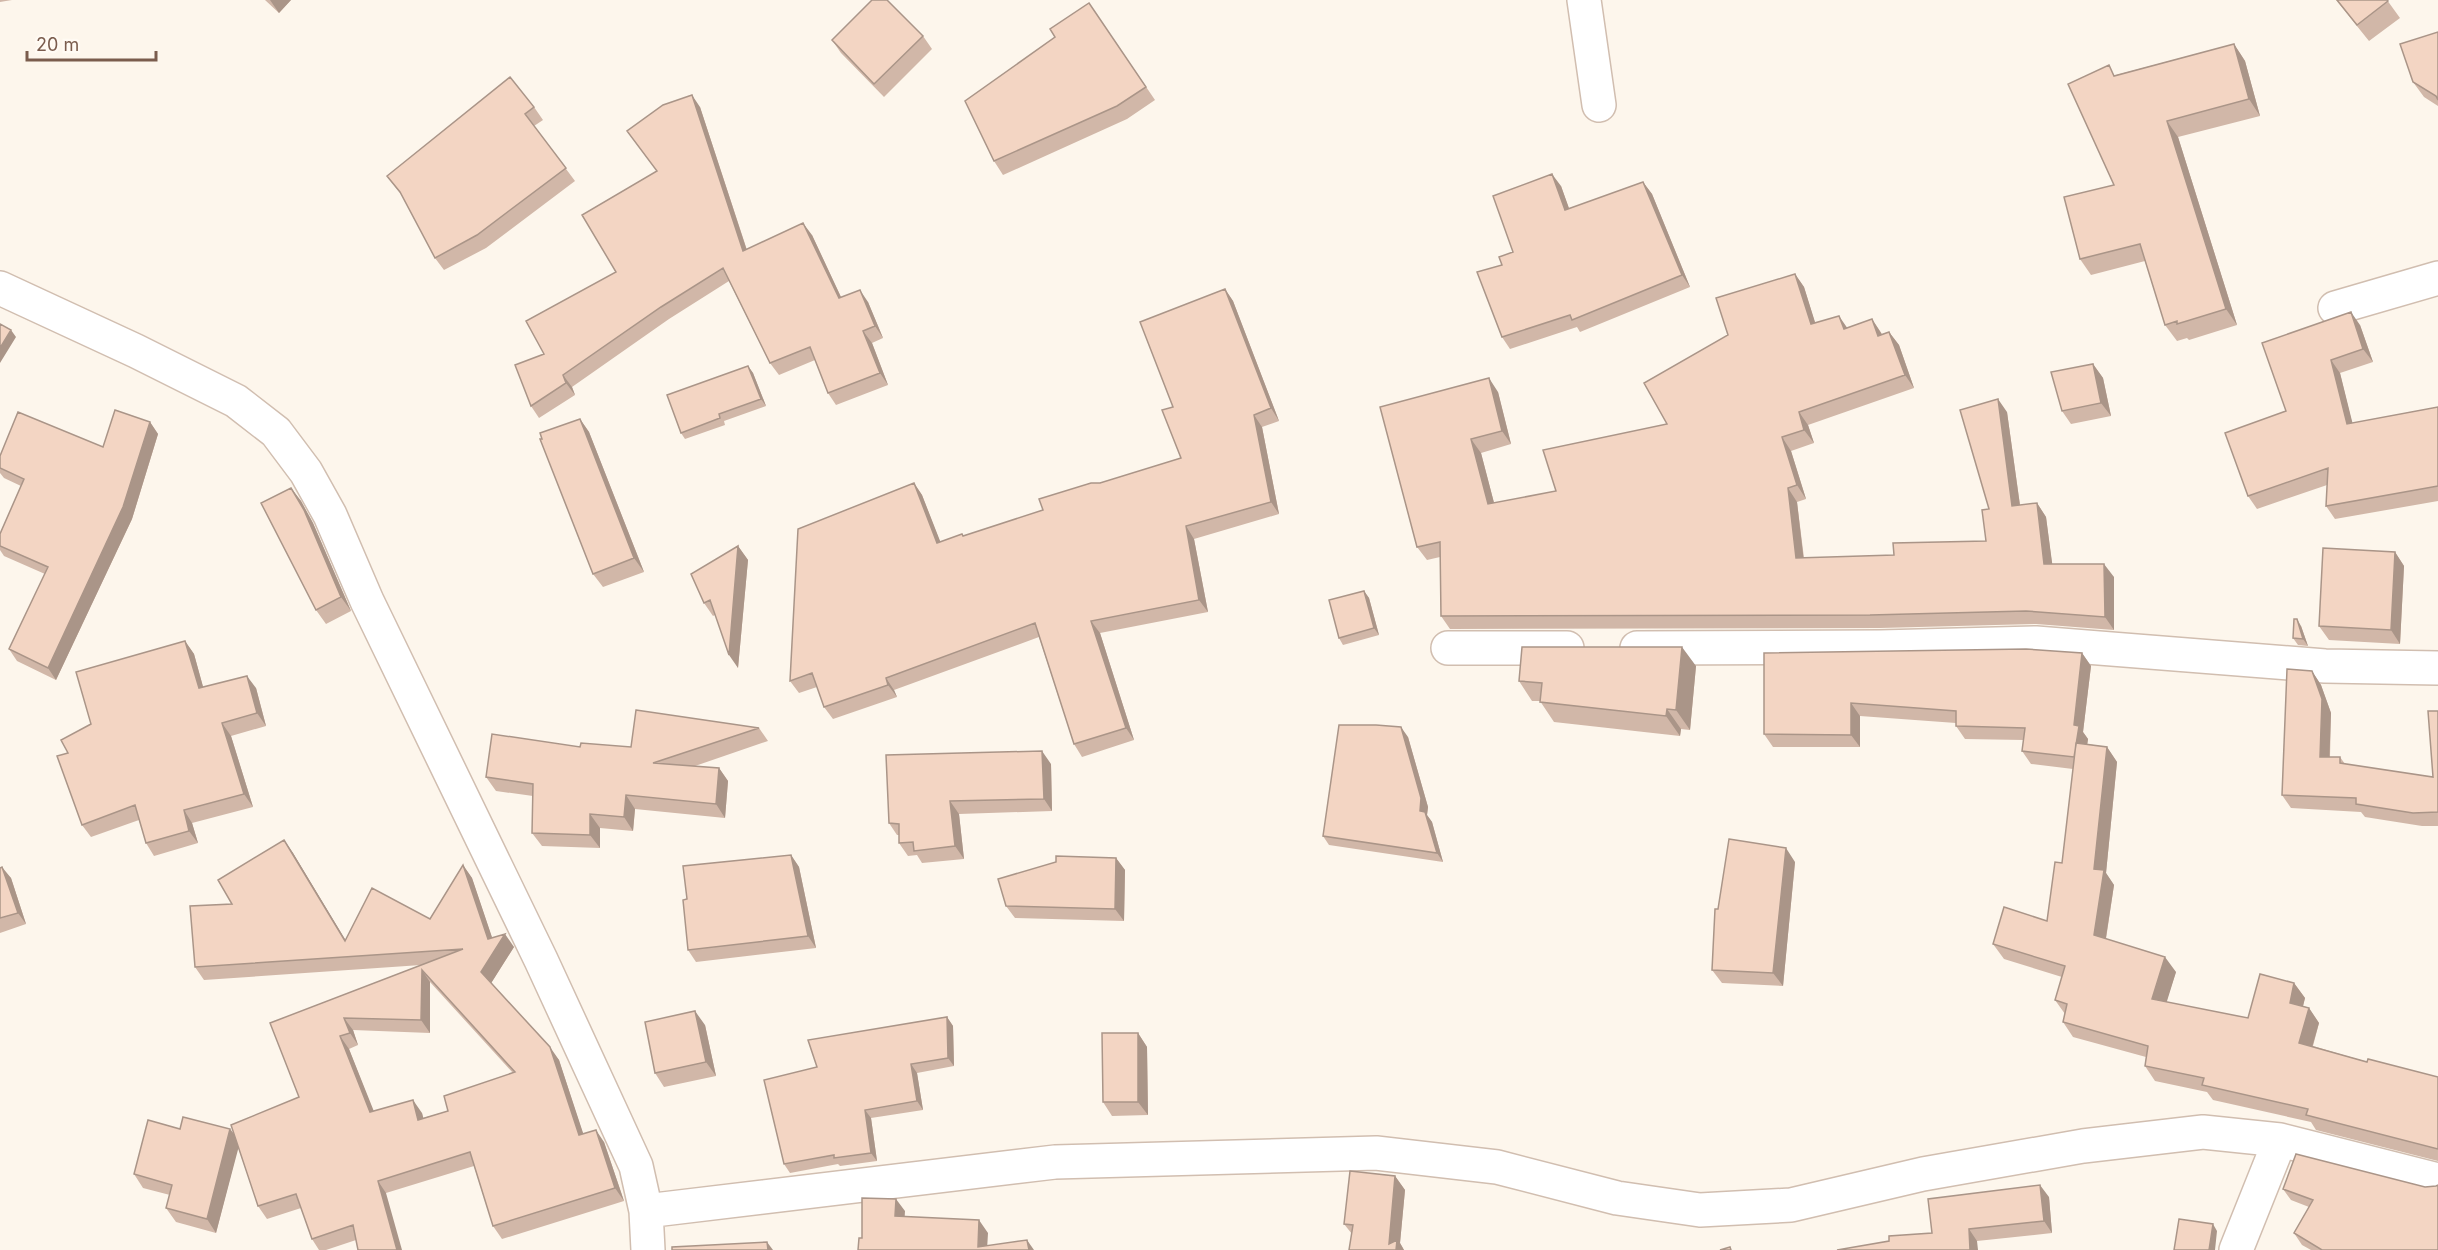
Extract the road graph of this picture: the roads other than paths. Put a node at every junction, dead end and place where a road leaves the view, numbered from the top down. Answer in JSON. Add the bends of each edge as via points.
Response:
{"nodes":[{"id":1,"x":1584,"y":0,"type":"edge"},
{"id":2,"x":1599,"y":105,"type":"dead end"},
{"id":3,"x":2438,"y":279,"type":"edge"},
{"id":4,"x":0,"y":288,"type":"edge"},
{"id":5,"x":2335,"y":309,"type":"dead end"},
{"id":6,"x":1448,"y":648,"type":"dead end"},
{"id":7,"x":2438,"y":668,"type":"edge"},
{"id":8,"x":2280,"y":1140,"type":"junction"},
{"id":9,"x":2438,"y":1180,"type":"edge"},
{"id":10,"x":646,"y":1211,"type":"junction"},
{"id":11,"x":648,"y":1250,"type":"edge"},
{"id":12,"x":2236,"y":1250,"type":"edge"}],
"edges":[{"from":1,"to":2,"type":"street"},
{"from":3,"to":5,"type":"street"},
{"from":4,"to":10,"type":"street","via":[[236,401],[276,432],[306,472],[636,1166]]},
{"from":6,"to":7,"type":"street","via":[[2036,643],[2325,666]]},
{"from":8,"to":9,"type":"street"},
{"from":8,"to":10,"type":"street","via":[[2204,1132],[2083,1146],[1923,1174],[1791,1205],[1700,1210],[1617,1198],[1497,1167],[1376,1153],[1055,1162]]},
{"from":8,"to":12,"type":"street"},
{"from":10,"to":11,"type":"street"}]}
